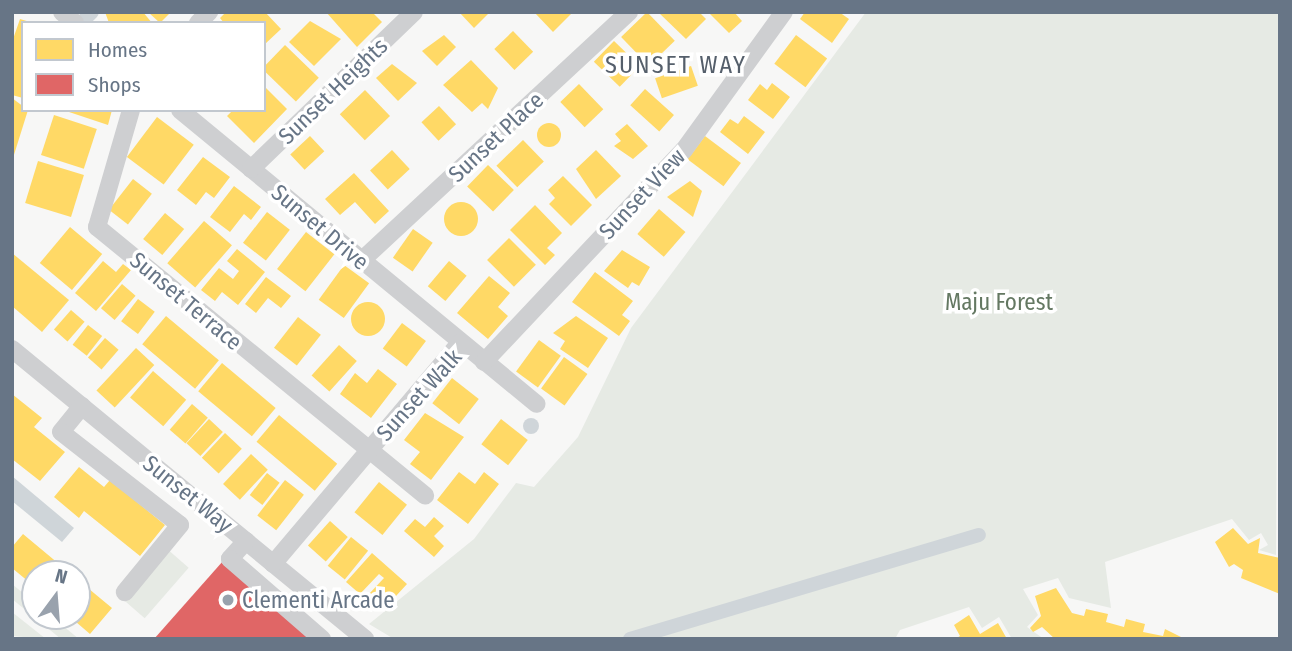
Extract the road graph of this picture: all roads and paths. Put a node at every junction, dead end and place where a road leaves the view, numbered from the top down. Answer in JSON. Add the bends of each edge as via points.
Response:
{"nodes":[{"id":1,"x":414,"y":12,"type":"edge"},
{"id":2,"x":629,"y":12,"type":"edge"},
{"id":3,"x":784,"y":12,"type":"edge"},
{"id":4,"x":130,"y":112,"type":"edge"},
{"id":5,"x":182,"y":112,"type":"edge"},
{"id":6,"x":251,"y":169,"type":"junction"},
{"id":7,"x":362,"y":261,"type":"junction"},
{"id":8,"x":460,"y":343,"type":"junction"},
{"id":9,"x":12,"y":349,"type":"edge"},
{"id":10,"x":484,"y":362,"type":"junction"},
{"id":11,"x":537,"y":404,"type":"dead end"},
{"id":12,"x":82,"y":406,"type":"junction"},
{"id":13,"x":118,"y":437,"type":"junction"},
{"id":14,"x":368,"y":452,"type":"junction"},
{"id":15,"x":99,"y":461,"type":"junction"},
{"id":16,"x":425,"y":495,"type":"dead end"},
{"id":17,"x":246,"y":541,"type":"junction"},
{"id":18,"x":273,"y":564,"type":"junction"},
{"id":19,"x":125,"y":592,"type":"dead end"},
{"id":20,"x":344,"y":633,"type":"edge"},
{"id":21,"x":322,"y":639,"type":"edge"},
{"id":22,"x":365,"y":639,"type":"edge"}],
"edges":[{"from":1,"to":6,"type":"street","name":"Sunset Heights"},
{"from":2,"to":7,"type":"street","name":"Sunset Place"},
{"from":3,"to":10,"type":"street","name":"Sunset View","via":[[684,150]]},
{"from":4,"to":14,"type":"street","name":"Sunset Terrace","via":[[97,227]]},
{"from":5,"to":6,"type":"street","name":"Sunset Drive"},
{"from":6,"to":7,"type":"street","name":"Sunset Drive"},
{"from":7,"to":8,"type":"street","name":"Sunset Drive"},
{"from":8,"to":10,"type":"street","name":"Sunset Walk"},
{"from":8,"to":14,"type":"street","name":"Sunset Walk"},
{"from":9,"to":12,"type":"street","name":"Sunset Way"},
{"from":10,"to":11,"type":"street","name":"Sunset Walk"},
{"from":12,"to":13,"type":"street","name":"Sunset Way"},
{"from":12,"to":15,"type":"street","via":[[61,432]]},
{"from":13,"to":15,"type":"street"},
{"from":13,"to":17,"type":"street","name":"Sunset Way"},
{"from":14,"to":16,"type":"street","name":"Sunset Walk"},
{"from":14,"to":18,"type":"street","name":"Sunset Walk"},
{"from":15,"to":19,"type":"street","via":[[180,525]]},
{"from":17,"to":18,"type":"street","name":"Sunset Way"},
{"from":17,"to":21,"type":"street","via":[[230,559]]},
{"from":18,"to":20,"type":"street","name":"Sunset Way"},
{"from":20,"to":22,"type":"street","name":"Sunset Way"}]}
